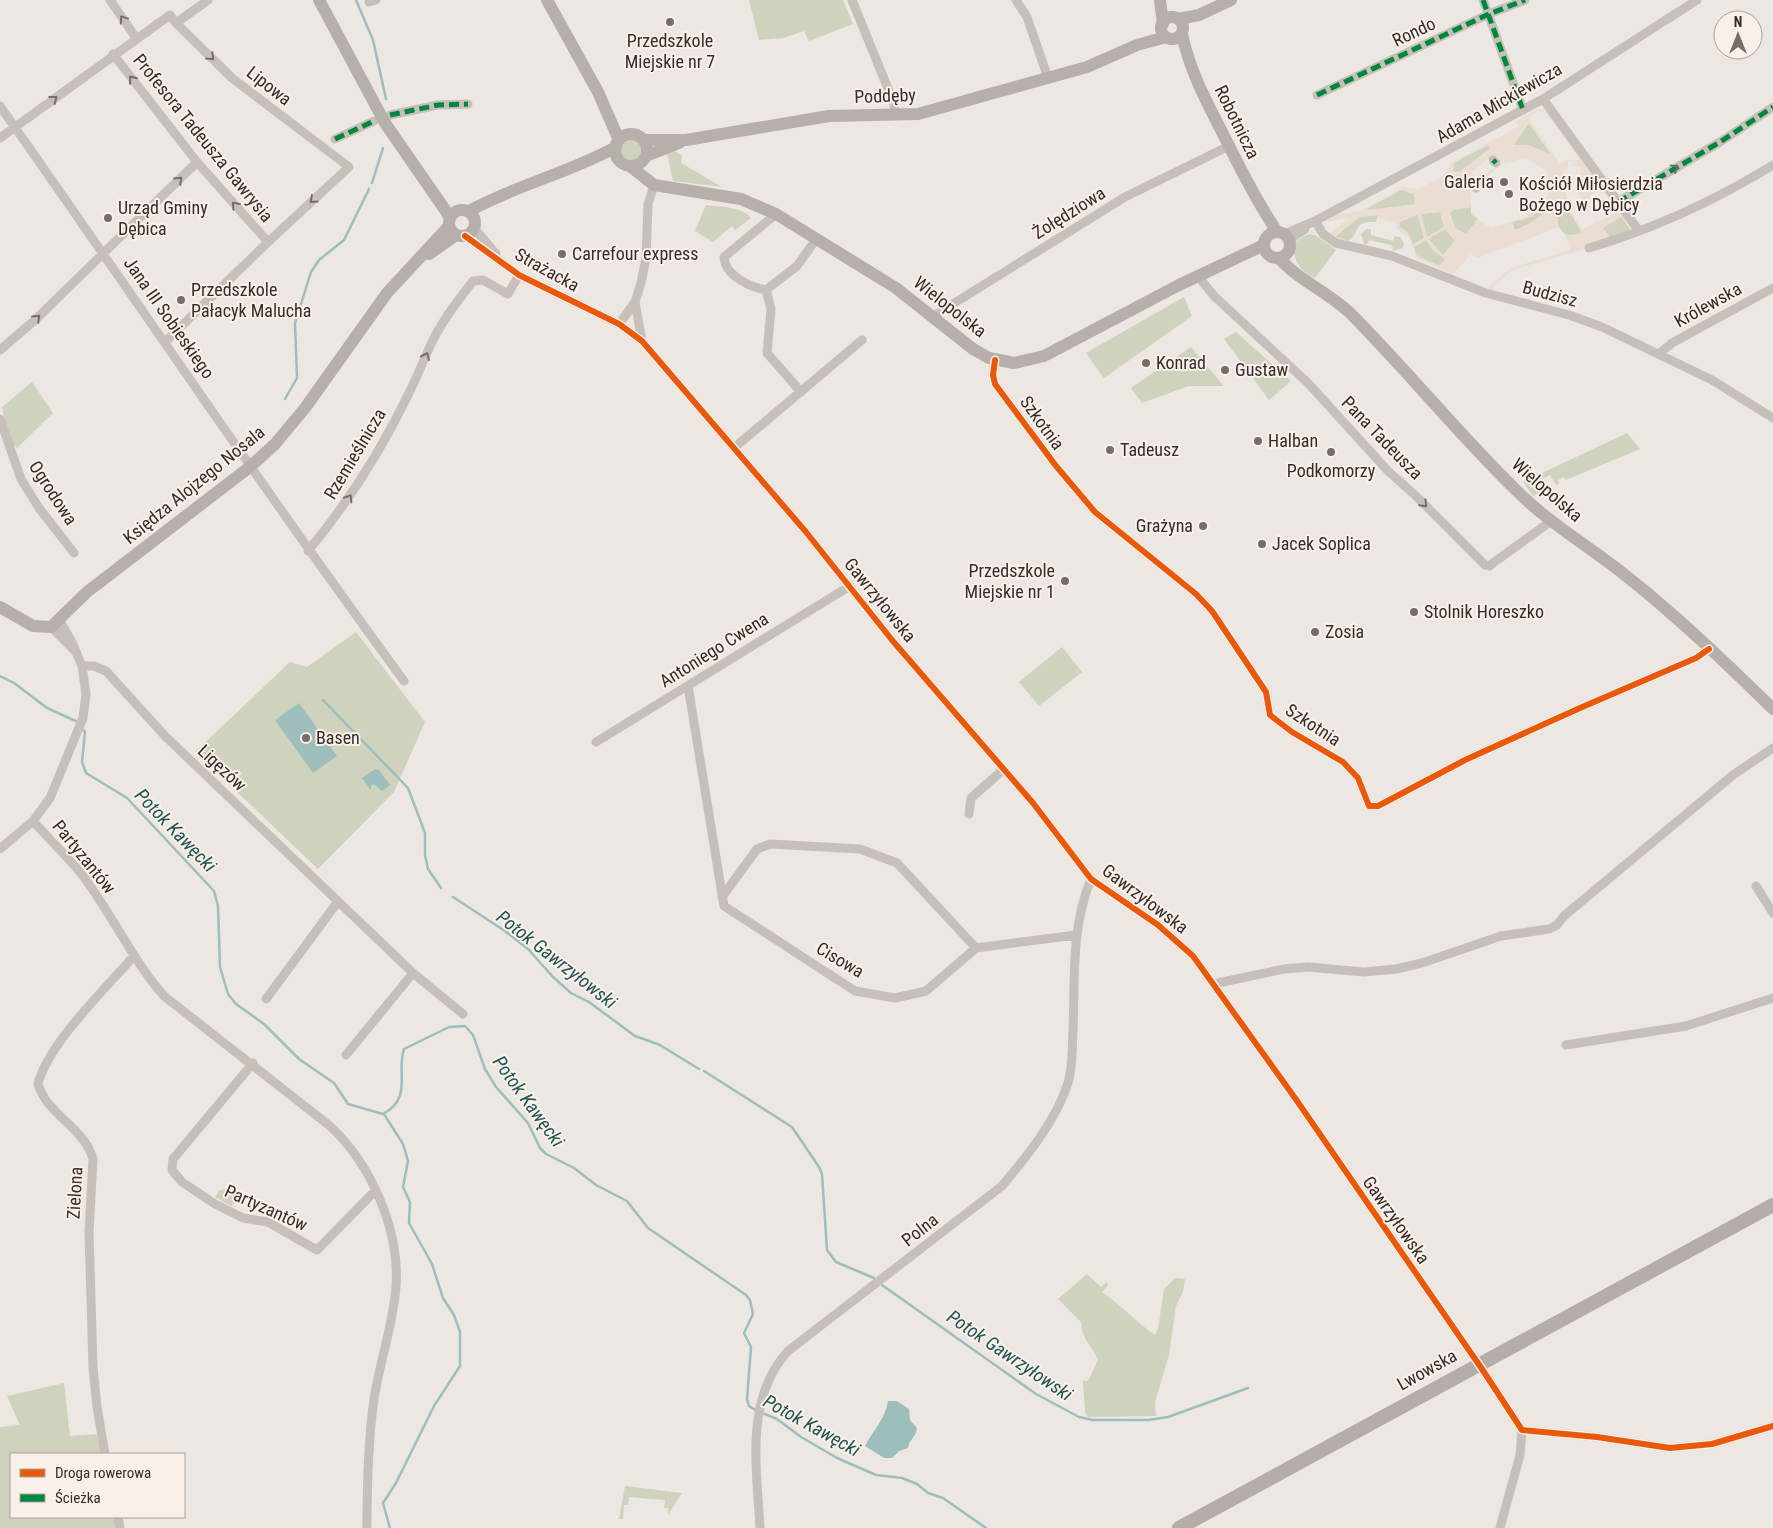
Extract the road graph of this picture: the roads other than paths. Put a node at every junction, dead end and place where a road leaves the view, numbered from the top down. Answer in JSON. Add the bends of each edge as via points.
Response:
{"nodes":[{"id":1,"x":110,"y":0,"type":"edge"},
{"id":2,"x":208,"y":0,"type":"edge"},
{"id":3,"x":319,"y":0,"type":"edge"},
{"id":4,"x":547,"y":0,"type":"edge"},
{"id":5,"x":852,"y":0,"type":"edge"},
{"id":6,"x":1016,"y":0,"type":"edge"},
{"id":7,"x":1161,"y":0,"type":"edge"},
{"id":8,"x":1231,"y":0,"type":"edge"},
{"id":9,"x":1484,"y":0,"type":"edge"},
{"id":10,"x":1526,"y":0,"type":"edge"},
{"id":11,"x":1697,"y":0,"type":"edge"},
{"id":12,"x":1489,"y":14,"type":"junction"},
{"id":13,"x":1199,"y":15,"type":"junction"},
{"id":14,"x":1176,"y":18,"type":"junction"},
{"id":15,"x":176,"y":23,"type":"junction"},
{"id":16,"x":1165,"y":32,"type":"junction"},
{"id":17,"x":1182,"y":32,"type":"junction"},
{"id":18,"x":136,"y":38,"type":"junction"},
{"id":19,"x":113,"y":54,"type":"junction"},
{"id":20,"x":1187,"y":59,"type":"junction"},
{"id":21,"x":1048,"y":78,"type":"junction"},
{"id":22,"x":598,"y":92,"type":"junction"},
{"id":23,"x":1317,"y":95,"type":"dead end"},
{"id":24,"x":1543,"y":99,"type":"junction"},
{"id":25,"x":468,"y":104,"type":"dead end"},
{"id":26,"x":0,"y":106,"type":"edge"},
{"id":27,"x":1770,"y":109,"type":"edge"},
{"id":28,"x":1523,"y":110,"type":"junction"},
{"id":29,"x":390,"y":115,"type":"dead end"},
{"id":30,"x":896,"y":116,"type":"junction"},
{"id":31,"x":374,"y":121,"type":"dead end"},
{"id":32,"x":15,"y":128,"type":"junction"},
{"id":33,"x":630,"y":134,"type":"junction"},
{"id":34,"x":0,"y":138,"type":"edge"},
{"id":35,"x":336,"y":139,"type":"dead end"},
{"id":36,"x":644,"y":140,"type":"junction"},
{"id":37,"x":686,"y":140,"type":"junction"},
{"id":38,"x":617,"y":143,"type":"junction"},
{"id":39,"x":1229,"y":146,"type":"junction"},
{"id":40,"x":645,"y":158,"type":"junction"},
{"id":41,"x":197,"y":162,"type":"junction"},
{"id":42,"x":624,"y":163,"type":"junction"},
{"id":43,"x":579,"y":165,"type":"junction"},
{"id":44,"x":1773,"y":165,"type":"edge"},
{"id":45,"x":349,"y":168,"type":"joint"},
{"id":46,"x":654,"y":185,"type":"junction"},
{"id":47,"x":1618,"y":202,"type":"junction"},
{"id":48,"x":776,"y":214,"type":"junction"},
{"id":49,"x":1313,"y":222,"type":"junction"},
{"id":50,"x":462,"y":223,"type":"junction"},
{"id":51,"x":1639,"y":231,"type":"junction"},
{"id":52,"x":818,"y":238,"type":"junction"},
{"id":53,"x":268,"y":242,"type":"junction"},
{"id":54,"x":1277,"y":244,"type":"junction"},
{"id":55,"x":1589,"y":248,"type":"dead end"},
{"id":56,"x":103,"y":253,"type":"junction"},
{"id":57,"x":519,"y":275,"type":"junction"},
{"id":58,"x":1198,"y":276,"type":"junction"},
{"id":59,"x":1773,"y":288,"type":"edge"},
{"id":60,"x":766,"y":290,"type":"junction"},
{"id":61,"x":635,"y":302,"type":"junction"},
{"id":62,"x":932,"y":317,"type":"junction"},
{"id":63,"x":619,"y":324,"type":"junction"},
{"id":64,"x":862,"y":340,"type":"dead end"},
{"id":65,"x":642,"y":341,"type":"junction"},
{"id":66,"x":165,"y":342,"type":"junction"},
{"id":67,"x":0,"y":350,"type":"edge"},
{"id":68,"x":1660,"y":353,"type":"junction"},
{"id":69,"x":995,"y":360,"type":"junction"},
{"id":70,"x":801,"y":392,"type":"junction"},
{"id":71,"x":1773,"y":418,"type":"edge"},
{"id":72,"x":0,"y":419,"type":"edge"},
{"id":73,"x":735,"y":447,"type":"junction"},
{"id":74,"x":251,"y":466,"type":"junction"},
{"id":75,"x":1551,"y":521,"type":"junction"},
{"id":76,"x":308,"y":551,"type":"junction"},
{"id":77,"x":74,"y":553,"type":"dead end"},
{"id":78,"x":850,"y":586,"type":"junction"},
{"id":79,"x":0,"y":607,"type":"edge"},
{"id":80,"x":55,"y":624,"type":"junction"},
{"id":81,"x":1709,"y":649,"type":"junction"},
{"id":82,"x":82,"y":666,"type":"junction"},
{"id":83,"x":404,"y":681,"type":"dead end"},
{"id":84,"x":688,"y":686,"type":"junction"},
{"id":85,"x":1773,"y":709,"type":"edge"},
{"id":86,"x":596,"y":742,"type":"dead end"},
{"id":87,"x":1773,"y":748,"type":"edge"},
{"id":88,"x":1004,"y":769,"type":"junction"},
{"id":89,"x":969,"y":814,"type":"dead end"},
{"id":90,"x":32,"y":821,"type":"junction"},
{"id":91,"x":0,"y":850,"type":"edge"},
{"id":92,"x":1091,"y":879,"type":"junction"},
{"id":93,"x":1756,"y":886,"type":"dead end"},
{"id":94,"x":722,"y":897,"type":"junction"},
{"id":95,"x":337,"y":903,"type":"junction"},
{"id":96,"x":1773,"y":913,"type":"edge"},
{"id":97,"x":1076,"y":935,"type":"junction"},
{"id":98,"x":976,"y":948,"type":"junction"},
{"id":99,"x":133,"y":957,"type":"junction"},
{"id":100,"x":413,"y":973,"type":"junction"},
{"id":101,"x":1213,"y":984,"type":"junction"},
{"id":102,"x":1773,"y":998,"type":"edge"},
{"id":103,"x":266,"y":999,"type":"dead end"},
{"id":104,"x":463,"y":1014,"type":"dead end"},
{"id":105,"x":1566,"y":1045,"type":"dead end"},
{"id":106,"x":346,"y":1055,"type":"dead end"},
{"id":107,"x":252,"y":1063,"type":"junction"},
{"id":108,"x":376,"y":1190,"type":"junction"},
{"id":109,"x":1773,"y":1205,"type":"edge"},
{"id":110,"x":1478,"y":1364,"type":"junction"},
{"id":111,"x":1773,"y":1426,"type":"edge"},
{"id":112,"x":1522,"y":1430,"type":"junction"},
{"id":113,"x":105,"y":1453,"type":"edge"},
{"id":114,"x":366,"y":1528,"type":"edge"},
{"id":115,"x":760,"y":1528,"type":"edge"},
{"id":116,"x":1179,"y":1528,"type":"edge"},
{"id":117,"x":1500,"y":1528,"type":"edge"}],
"edges":[{"from":18,"to":1,"type":"street","one_way":true},
{"from":2,"to":15,"type":"street"},
{"from":3,"to":50,"type":"street","name":"Strażacka","via":[[378,110],[410,160],[446,199]]},
{"from":4,"to":22,"type":"street"},
{"from":5,"to":30,"type":"street","via":[[893,101]]},
{"from":6,"to":21,"type":"street","via":[[1027,17]]},
{"from":7,"to":14,"type":"street"},
{"from":7,"to":16,"type":"street"},
{"from":8,"to":13,"type":"street"},
{"from":9,"to":12,"type":"street"},
{"from":10,"to":12,"type":"street","name":"Rondo"},
{"from":11,"to":24,"type":"street","name":"Adama Mickiewicza"},
{"from":12,"to":23,"type":"street","name":"Rondo"},
{"from":12,"to":28,"type":"street"},
{"from":13,"to":14,"type":"street"},
{"from":13,"to":17,"type":"street"},
{"from":14,"to":16,"type":"street","via":[[1168,18]]},
{"from":14,"to":17,"type":"street","via":[[1182,24]]},
{"from":15,"to":18,"type":"street","via":[[170,15]]},
{"from":15,"to":45,"type":"street","name":"Lipowa","one_way":true,"via":[[232,78]]},
{"from":16,"to":17,"type":"street","via":[[1177,38]]},
{"from":16,"to":20,"type":"street","name":"Robotnicza"},
{"from":16,"to":21,"type":"street","name":"Poddęby","via":[[1087,67]]},
{"from":17,"to":20,"type":"street","name":"Robotnicza"},
{"from":18,"to":19,"type":"street"},
{"from":32,"to":19,"type":"street","one_way":true},
{"from":41,"to":19,"type":"street","name":"Profesora Tadeusza Gawrysia","one_way":true},
{"from":20,"to":39,"type":"street","name":"Robotnicza"},
{"from":21,"to":30,"type":"street","name":"Poddęby","via":[[918,114]]},
{"from":22,"to":33,"type":"street"},
{"from":22,"to":38,"type":"street"},
{"from":24,"to":28,"type":"street","name":"Adama Mickiewicza"},
{"from":24,"to":47,"type":"street"},
{"from":25,"to":29,"type":"street"},
{"from":26,"to":32,"type":"street","name":"Jana III Sobieskiego"},
{"from":47,"to":27,"type":"street","one_way":true},
{"from":28,"to":49,"type":"street","name":"Adama Mickiewicza"},
{"from":30,"to":37,"type":"street","name":"Poddęby","via":[[829,116]]},
{"from":31,"to":35,"type":"street"},
{"from":32,"to":34,"type":"street"},
{"from":32,"to":56,"type":"street","name":"Jana III Sobieskiego"},
{"from":33,"to":36,"type":"street"},
{"from":33,"to":38,"type":"street"},
{"from":36,"to":37,"type":"street","name":"Poddęby"},
{"from":36,"to":40,"type":"street","via":[[647,147]]},
{"from":37,"to":40,"type":"street","name":"Poddęby"},
{"from":38,"to":42,"type":"street"},
{"from":38,"to":43,"type":"street","name":"Księdza Alojzego Nosala"},
{"from":39,"to":54,"type":"street","name":"Robotnicza"},
{"from":39,"to":62,"type":"street","name":"Żołędziowa","via":[[1125,197]]},
{"from":40,"to":42,"type":"street","via":[[639,164]]},
{"from":40,"to":46,"type":"street"},
{"from":53,"to":41,"type":"street","name":"Profesora Tadeusza Gawrysia","one_way":true},
{"from":56,"to":41,"type":"street","one_way":true},
{"from":42,"to":43,"type":"street","name":"Księdza Alojzego Nosala"},
{"from":42,"to":46,"type":"street","name":"Wielopolska"},
{"from":43,"to":50,"type":"street","name":"Księdza Alojzego Nosala","via":[[530,183]]},
{"from":44,"to":51,"type":"street","via":[[1702,203]]},
{"from":45,"to":53,"type":"street","name":"Profesora Tadeusza Gawrysia","one_way":true},
{"from":46,"to":48,"type":"street","name":"Wielopolska","via":[[741,199]]},
{"from":46,"to":61,"type":"street","via":[[648,204],[646,258]]},
{"from":47,"to":51,"type":"street"},
{"from":48,"to":52,"type":"street","name":"Wielopolska"},
{"from":48,"to":60,"type":"street","via":[[724,257],[745,285]]},
{"from":49,"to":54,"type":"street","name":"Adama Mickiewicza"},
{"from":49,"to":68,"type":"street","name":"Budzisz","via":[[1336,243],[1392,256],[1486,293],[1582,319]]},
{"from":50,"to":57,"type":"street","name":"Strażacka"},
{"from":50,"to":74,"type":"street","name":"Księdza Alojzego Nosala","via":[[386,293],[305,408],[275,444]]},
{"from":51,"to":55,"type":"street"},
{"from":52,"to":60,"type":"street","via":[[796,266]]},
{"from":52,"to":62,"type":"street","name":"Wielopolska","via":[[896,288]]},
{"from":53,"to":66,"type":"street","name":"Profesora Tadeusza Gawrysia"},
{"from":54,"to":58,"type":"street","name":"Wielopolska"},
{"from":54,"to":75,"type":"street","name":"Wielopolska","via":[[1290,270],[1347,311],[1518,492]]},
{"from":56,"to":66,"type":"street","name":"Jana III Sobieskiego"},
{"from":67,"to":56,"type":"street","one_way":true},
{"from":57,"to":63,"type":"street","name":"Strażacka"},
{"from":76,"to":57,"type":"street","name":"Rzemieślnicza","one_way":true,"via":[[338,516],[378,451],[434,338],[455,304],[473,281],[483,280],[508,294]]},
{"from":58,"to":69,"type":"street","name":"Wielopolska","via":[[1044,356],[1018,362]]},
{"from":58,"to":75,"type":"street","name":"Pana Tadeusza","one_way":true,"via":[[1214,296],[1308,383],[1388,472],[1416,495],[1485,565],[1490,566]]},
{"from":59,"to":68,"type":"street","name":"Królewska","via":[[1672,343]]},
{"from":60,"to":70,"type":"street","via":[[771,309],[767,353]]},
{"from":61,"to":63,"type":"street"},
{"from":61,"to":65,"type":"street"},
{"from":62,"to":69,"type":"street","name":"Wielopolska","via":[[973,349]]},
{"from":63,"to":65,"type":"street","name":"Gawrzyłowska"},
{"from":64,"to":70,"type":"street"},
{"from":65,"to":73,"type":"street","name":"Gawrzyłowska"},
{"from":66,"to":74,"type":"street","name":"Jana III Sobieskiego"},
{"from":68,"to":71,"type":"street","name":"Budzisz","via":[[1712,380]]},
{"from":69,"to":81,"type":"street","name":"Szkotnia","via":[[995,384],[1072,487],[1095,512],[1196,594],[1212,611],[1266,692],[1270,715],[1343,762],[1358,778],[1369,806],[1378,806],[1465,760],[1696,658]]},
{"from":70,"to":73,"type":"street"},
{"from":72,"to":77,"type":"street","name":"Ogrodowa","via":[[21,479]]},
{"from":73,"to":78,"type":"street","name":"Gawrzyłowska"},
{"from":74,"to":76,"type":"street","name":"Jana III Sobieskiego"},
{"from":74,"to":80,"type":"street","name":"Księdza Alojzego Nosala","via":[[88,592]]},
{"from":75,"to":81,"type":"street","name":"Wielopolska","via":[[1651,595]]},
{"from":76,"to":83,"type":"street"},
{"from":78,"to":84,"type":"street","name":"Antoniego Cwena"},
{"from":78,"to":88,"type":"street","name":"Gawrzyłowska"},
{"from":79,"to":80,"type":"street","via":[[33,626]]},
{"from":80,"to":82,"type":"street"},
{"from":81,"to":85,"type":"street","name":"Wielopolska"},
{"from":82,"to":90,"type":"street","via":[[86,694],[83,718],[50,798]]},
{"from":82,"to":95,"type":"street","name":"Ligęzów","via":[[106,671],[159,730]]},
{"from":84,"to":86,"type":"street","name":"Antoniego Cwena"},
{"from":84,"to":94,"type":"street"},
{"from":87,"to":101,"type":"street","via":[[1733,775],[1549,929],[1501,936],[1422,963],[1396,968],[1364,972],[1292,968]]},
{"from":88,"to":89,"type":"street","via":[[971,798]]},
{"from":88,"to":92,"type":"street","name":"Gawrzyłowska"},
{"from":90,"to":91,"type":"street"},
{"from":90,"to":99,"type":"street","name":"Partyzantów","via":[[80,872],[118,928]]},
{"from":92,"to":97,"type":"street","name":"Polna"},
{"from":92,"to":101,"type":"street","name":"Gawrzyłowska","via":[[1176,938]]},
{"from":93,"to":96,"type":"street"},
{"from":94,"to":98,"type":"street","name":"Cisowa","via":[[724,906],[855,991],[895,998],[926,991]]},
{"from":94,"to":98,"type":"street","via":[[757,849],[770,844],[860,849],[897,863]]},
{"from":95,"to":100,"type":"street","name":"Ligęzów"},
{"from":95,"to":103,"type":"street"},
{"from":97,"to":98,"type":"street"},
{"from":97,"to":115,"type":"street","name":"Polna","via":[[1072,1066],[1063,1096],[1033,1146],[1002,1186],[788,1351],[772,1372],[758,1420],[756,1472]]},
{"from":99,"to":107,"type":"street","name":"Partyzantów","via":[[183,1014]]},
{"from":99,"to":113,"type":"street","name":"Zielona","via":[[74,1025],[46,1063],[38,1084],[46,1103],[79,1133],[93,1159],[89,1233],[93,1367]]},
{"from":100,"to":104,"type":"street","name":"Ligęzów"},
{"from":100,"to":106,"type":"street"},
{"from":101,"to":110,"type":"street","name":"Gawrzyłowska"},
{"from":102,"to":105,"type":"street","via":[[1686,1026]]},
{"from":107,"to":108,"type":"street","name":"Partyzantów","via":[[347,1141]]},
{"from":107,"to":108,"type":"street","name":"Partyzantów","via":[[173,1159],[172,1170],[182,1182],[215,1204],[243,1218],[268,1222],[317,1250]]},
{"from":108,"to":114,"type":"street","name":"Partyzantów","via":[[390,1234],[396,1287],[374,1400]]},
{"from":109,"to":110,"type":"main road","name":"Lwowska"},
{"from":110,"to":112,"type":"street","name":"Gawrzyłowska"},
{"from":110,"to":116,"type":"main road","name":"Lwowska"},
{"from":111,"to":112,"type":"street","via":[[1686,1448]]},
{"from":112,"to":117,"type":"street","via":[[1520,1455]]}]}
